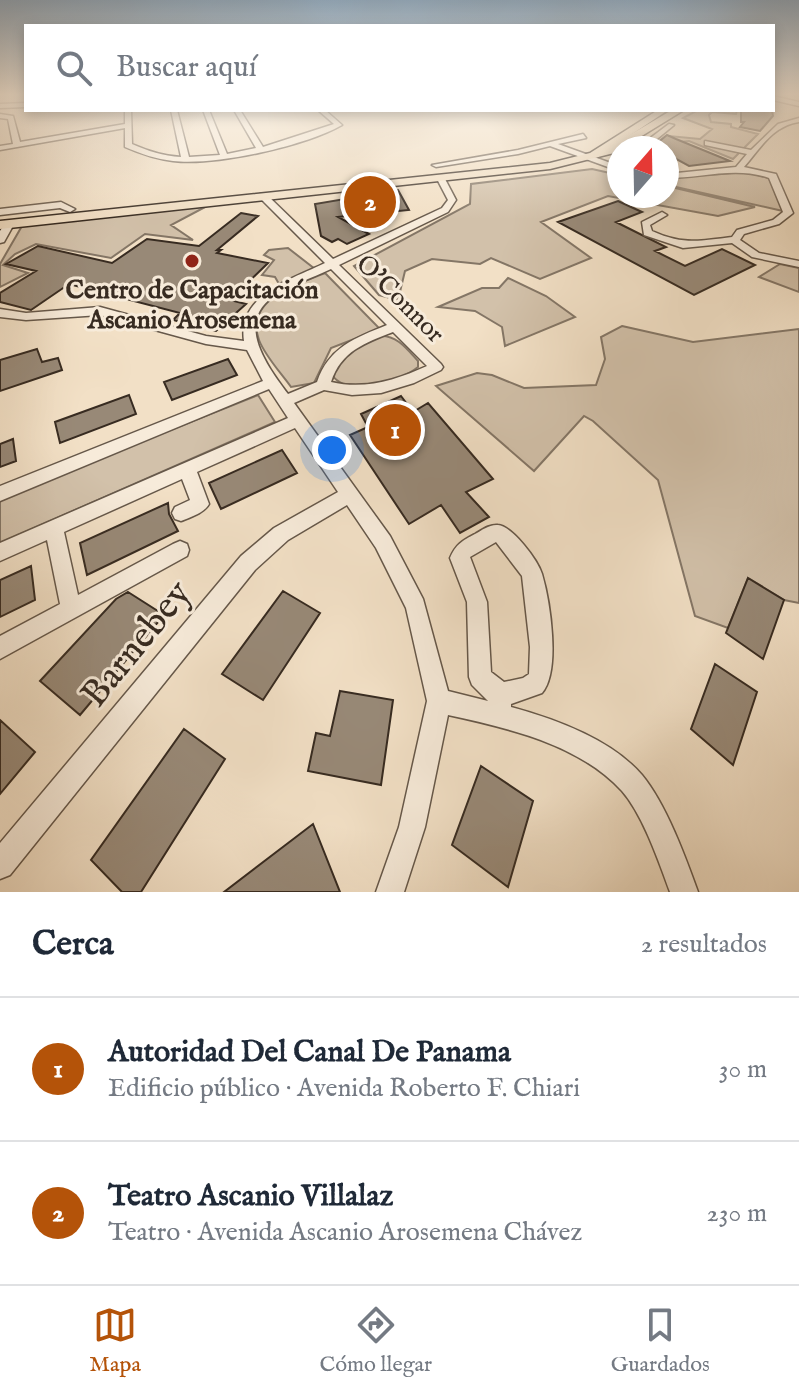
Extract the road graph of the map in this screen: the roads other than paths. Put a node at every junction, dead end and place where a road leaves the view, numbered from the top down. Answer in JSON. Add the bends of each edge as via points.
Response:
{"nodes":[{"id":1,"x":15,"y":136,"type":"edge"},
{"id":2,"x":72,"y":136,"type":"edge"},
{"id":3,"x":128,"y":136,"type":"edge"},
{"id":4,"x":180,"y":136,"type":"edge"},
{"id":5,"x":216,"y":136,"type":"edge"},
{"id":6,"x":253,"y":136,"type":"edge"},
{"id":7,"x":302,"y":136,"type":"edge"},
{"id":8,"x":583,"y":136,"type":"dead end"},
{"id":9,"x":604,"y":136,"type":"edge"},
{"id":10,"x":621,"y":136,"type":"edge"},
{"id":11,"x":636,"y":136,"type":"edge"},
{"id":12,"x":766,"y":136,"type":"edge"},
{"id":13,"x":708,"y":143,"type":"dead end"},
{"id":14,"x":551,"y":144,"type":"junction"},
{"id":15,"x":17,"y":146,"type":"junction"},
{"id":16,"x":0,"y":148,"type":"edge"},
{"id":17,"x":260,"y":148,"type":"junction"},
{"id":18,"x":755,"y":151,"type":"junction"},
{"id":19,"x":571,"y":153,"type":"junction"},
{"id":20,"x":224,"y":156,"type":"junction"},
{"id":21,"x":522,"y":156,"type":"junction"},
{"id":22,"x":590,"y":157,"type":"junction"},
{"id":23,"x":185,"y":158,"type":"junction"},
{"id":24,"x":607,"y":164,"type":"edge"},
{"id":25,"x":436,"y":165,"type":"dead end"},
{"id":26,"x":739,"y":168,"type":"junction"},
{"id":27,"x":773,"y":176,"type":"junction"},
{"id":28,"x":679,"y":177,"type":"edge"},
{"id":29,"x":441,"y":179,"type":"junction"},
{"id":30,"x":263,"y":196,"type":"junction"},
{"id":31,"x":794,"y":212,"type":"edge"},
{"id":32,"x":662,"y":215,"type":"dead end"},
{"id":33,"x":3,"y":225,"type":"edge"},
{"id":34,"x":735,"y":240,"type":"junction"},
{"id":35,"x":333,"y":263,"type":"junction"},
{"id":36,"x":799,"y":264,"type":"edge"},
{"id":37,"x":6,"y":314,"type":"edge"},
{"id":38,"x":0,"y":324,"type":"edge"},
{"id":39,"x":394,"y":327,"type":"junction"},
{"id":40,"x":249,"y":346,"type":"junction"},
{"id":41,"x":271,"y":383,"type":"junction"},
{"id":42,"x":323,"y":385,"type":"junction"},
{"id":43,"x":284,"y":401,"type":"junction"},
{"id":44,"x":298,"y":420,"type":"junction"},
{"id":45,"x":187,"y":469,"type":"junction"},
{"id":46,"x":0,"y":494,"type":"edge"},
{"id":47,"x":350,"y":494,"type":"junction"},
{"id":48,"x":181,"y":513,"type":"dead end"},
{"id":49,"x":54,"y":528,"type":"junction"},
{"id":50,"x":180,"y":550,"type":"dead end"},
{"id":51,"x":0,"y":552,"type":"edge"},
{"id":52,"x":71,"y":609,"type":"junction"},
{"id":53,"x":0,"y":648,"type":"edge"},
{"id":54,"x":439,"y":701,"type":"junction"},
{"id":55,"x":499,"y":704,"type":"junction"},
{"id":56,"x":0,"y":865,"type":"edge"},
{"id":57,"x":390,"y":892,"type":"edge"},
{"id":58,"x":684,"y":892,"type":"edge"}],
"edges":[{"from":1,"to":15,"type":"street"},
{"from":2,"to":15,"type":"street"},
{"from":3,"to":23,"type":"street","via":[[128,145],[137,151]]},
{"from":4,"to":23,"type":"street"},
{"from":5,"to":20,"type":"street"},
{"from":6,"to":17,"type":"street"},
{"from":7,"to":17,"type":"street"},
{"from":8,"to":14,"type":"street"},
{"from":9,"to":19,"type":"main road"},
{"from":10,"to":22,"type":"main road"},
{"from":11,"to":22,"type":"highway"},
{"from":12,"to":18,"type":"street"},
{"from":13,"to":18,"type":"street"},
{"from":14,"to":19,"type":"street"},
{"from":14,"to":21,"type":"street"},
{"from":15,"to":16,"type":"street"},
{"from":17,"to":20,"type":"street"},
{"from":18,"to":26,"type":"street"},
{"from":18,"to":27,"type":"street"},
{"from":19,"to":21,"type":"main road"},
{"from":19,"to":22,"type":"street"},
{"from":20,"to":23,"type":"street"},
{"from":21,"to":25,"type":"street"},
{"from":21,"to":33,"type":"main road","via":[[70,209]]},
{"from":22,"to":24,"type":"street"},
{"from":22,"to":29,"type":"main road"},
{"from":26,"to":27,"type":"street"},
{"from":26,"to":28,"type":"street"},
{"from":27,"to":31,"type":"street"},
{"from":29,"to":30,"type":"main road"},
{"from":29,"to":35,"type":"street","via":[[452,200],[445,210]]},
{"from":30,"to":33,"type":"main road"},
{"from":30,"to":35,"type":"street","name":"O'Connor"},
{"from":31,"to":34,"type":"street","via":[[740,232]]},
{"from":32,"to":34,"type":"street","via":[[645,224],[647,233],[670,244],[692,248]]},
{"from":34,"to":36,"type":"street","via":[[761,257]]},
{"from":35,"to":39,"type":"street","name":"O'Connor"},
{"from":35,"to":40,"type":"street","via":[[268,295],[252,317]]},
{"from":37,"to":38,"type":"street"},
{"from":37,"to":40,"type":"street","via":[[27,319],[100,311]]},
{"from":39,"to":42,"type":"street","via":[[340,351]]},
{"from":39,"to":42,"type":"street","name":"O'Connor","via":[[436,367],[367,392]]},
{"from":40,"to":41,"type":"street"},
{"from":41,"to":43,"type":"street"},
{"from":41,"to":46,"type":"street"},
{"from":42,"to":43,"type":"street"},
{"from":43,"to":44,"type":"street"},
{"from":44,"to":45,"type":"street"},
{"from":44,"to":47,"type":"street"},
{"from":45,"to":48,"type":"street","via":[[200,504]]},
{"from":45,"to":49,"type":"street"},
{"from":47,"to":54,"type":"street","via":[[383,542],[416,606]]},
{"from":47,"to":56,"type":"street","name":"Barnebey","via":[[281,534],[248,563]]},
{"from":49,"to":51,"type":"street"},
{"from":49,"to":52,"type":"street"},
{"from":50,"to":52,"type":"street"},
{"from":52,"to":53,"type":"street"},
{"from":54,"to":55,"type":"street"},
{"from":54,"to":57,"type":"street","via":[[412,827]]},
{"from":55,"to":55,"type":"street","via":[[537,682],[542,666],[532,574],[501,534],[494,533],[463,550],[460,558],[480,604],[480,677]]},
{"from":55,"to":58,"type":"street","via":[[584,747],[633,783]]}]}
